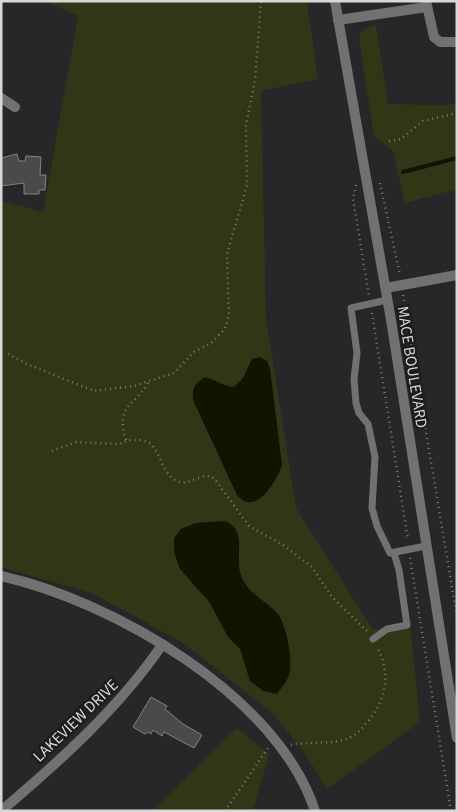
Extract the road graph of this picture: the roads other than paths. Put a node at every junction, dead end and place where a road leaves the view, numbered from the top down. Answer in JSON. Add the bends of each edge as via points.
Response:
{"nodes":[{"id":1,"x":335,"y":1,"type":"edge"},
{"id":2,"x":427,"y":4,"type":"edge"},
{"id":3,"x":338,"y":20,"type":"junction"},
{"id":4,"x":457,"y":42,"type":"edge"},
{"id":5,"x":1,"y":98,"type":"edge"},
{"id":6,"x":15,"y":106,"type":"dead end"},
{"id":7,"x":457,"y":275,"type":"edge"},
{"id":8,"x":386,"y":288,"type":"junction"},
{"id":9,"x":388,"y":300,"type":"junction"},
{"id":10,"x":426,"y":546,"type":"junction"},
{"id":11,"x":394,"y":553,"type":"junction"},
{"id":12,"x":1,"y":576,"type":"edge"},
{"id":13,"x":373,"y":639,"type":"road end"},
{"id":14,"x":162,"y":645,"type":"junction"},
{"id":15,"x":457,"y":738,"type":"edge"},
{"id":16,"x":1,"y":811,"type":"edge"},
{"id":17,"x":314,"y":811,"type":"edge"}],
"edges":[{"from":1,"to":3,"type":"street","name":"MACE BOULEVARD"},
{"from":2,"to":3,"type":"street"},
{"from":2,"to":4,"type":"street","via":[[434,37],[440,42]]},
{"from":3,"to":8,"type":"street","name":"MACE BOULEVARD"},
{"from":5,"to":6,"type":"street"},
{"from":7,"to":8,"type":"street"},
{"from":8,"to":9,"type":"street","name":"MACE BOULEVARD"},
{"from":9,"to":10,"type":"street","name":"MACE BOULEVARD"},
{"from":9,"to":11,"type":"lane","via":[[350,308],[357,353],[354,390],[359,413],[368,424],[374,446],[374,518],[390,553]]},
{"from":10,"to":11,"type":"lane"},
{"from":10,"to":15,"type":"street","name":"MACE BOULEVARD"},
{"from":11,"to":13,"type":"lane","via":[[407,625],[387,629]]},
{"from":12,"to":14,"type":"street","via":[[91,605]]},
{"from":14,"to":16,"type":"street","name":"LAKEVIEW DRIVE","via":[[122,698]]},
{"from":14,"to":17,"type":"street","via":[[252,714],[297,768]]}]}
